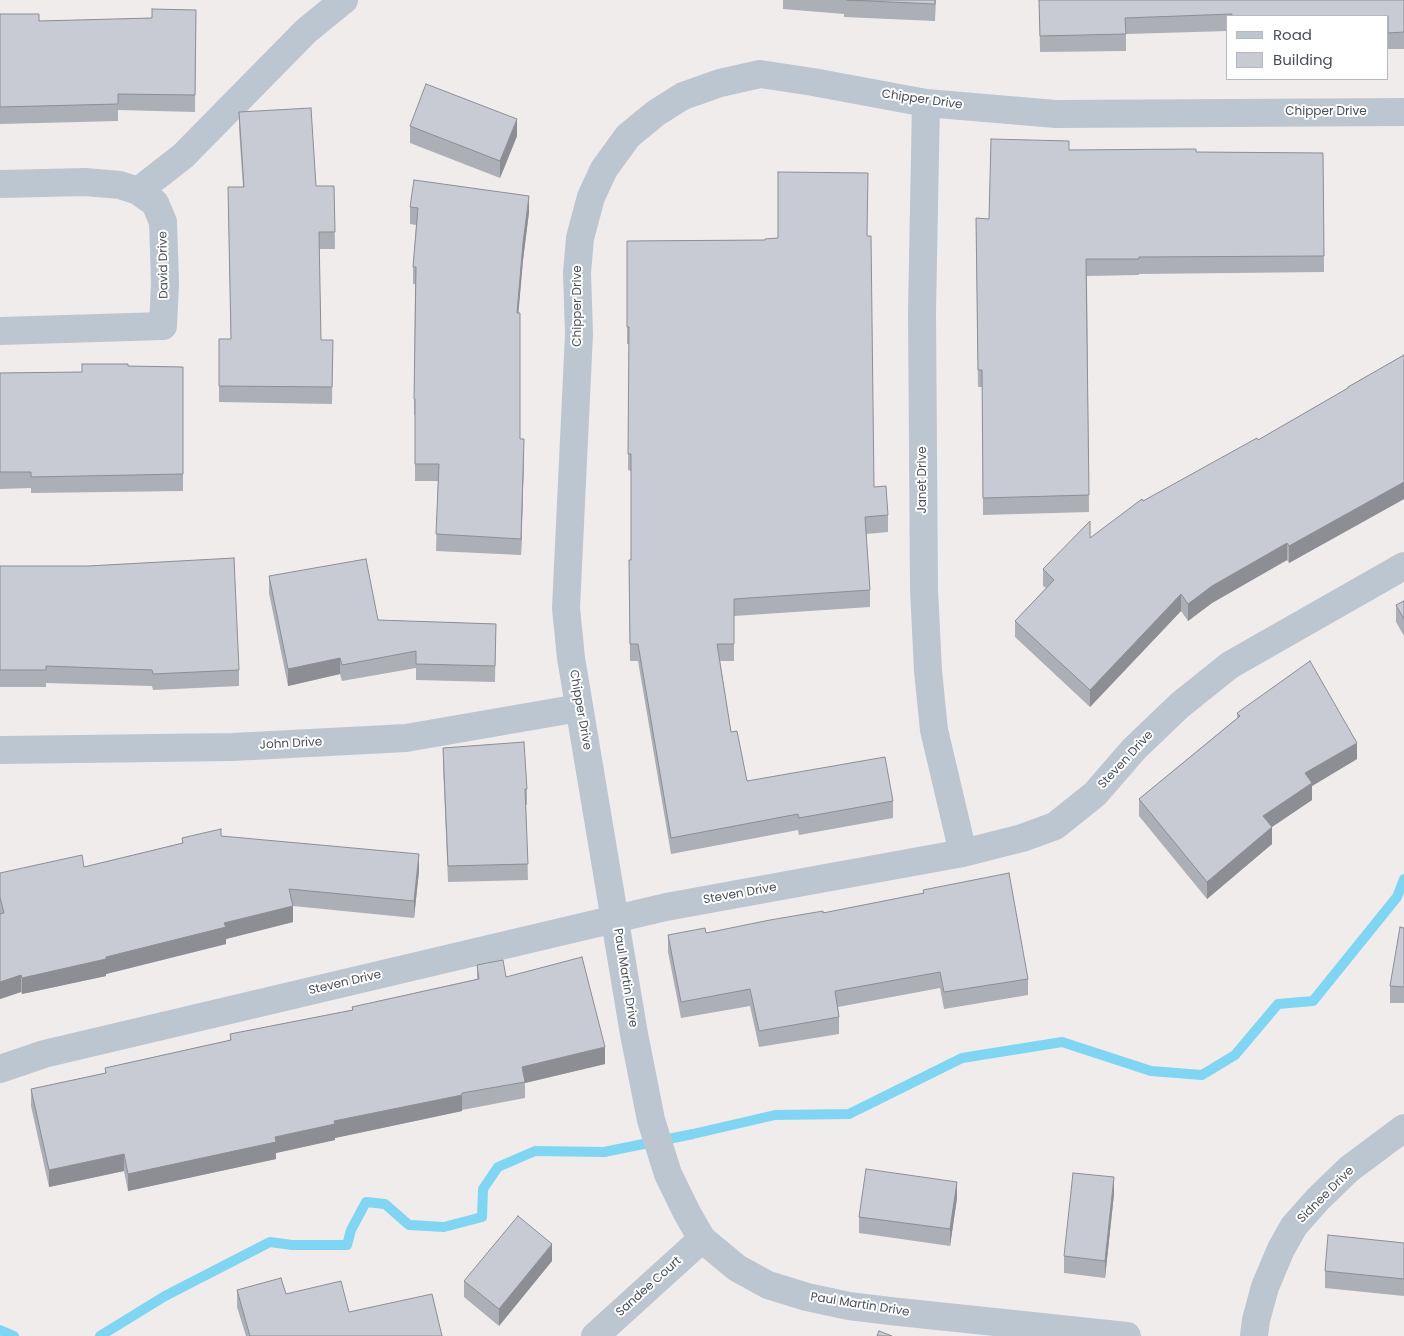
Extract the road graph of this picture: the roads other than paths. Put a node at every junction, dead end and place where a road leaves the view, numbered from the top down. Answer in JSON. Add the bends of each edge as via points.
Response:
{"nodes":[{"id":1,"x":344,"y":0,"type":"edge"},
{"id":2,"x":926,"y":103,"type":"junction"},
{"id":3,"x":1404,"y":112,"type":"edge"},
{"id":4,"x":0,"y":184,"type":"edge"},
{"id":5,"x":138,"y":191,"type":"junction"},
{"id":6,"x":0,"y":331,"type":"edge"},
{"id":7,"x":1404,"y":566,"type":"edge"},
{"id":8,"x":580,"y":708,"type":"junction"},
{"id":9,"x":0,"y":750,"type":"edge"},
{"id":10,"x":962,"y":852,"type":"junction"},
{"id":11,"x":615,"y":920,"type":"junction"},
{"id":12,"x":0,"y":1069,"type":"edge"},
{"id":13,"x":1404,"y":1128,"type":"edge"},
{"id":14,"x":702,"y":1239,"type":"junction"},
{"id":15,"x":595,"y":1336,"type":"edge"},
{"id":16,"x":1127,"y":1336,"type":"edge"},
{"id":17,"x":1254,"y":1336,"type":"edge"}],
"edges":[{"from":1,"to":5,"type":"street","via":[[306,31],[183,156]]},
{"from":2,"to":3,"type":"street","name":"Chipper Drive","via":[[1056,114]]},
{"from":2,"to":8,"type":"street","name":"Chipper Drive","via":[[760,74],[683,96],[628,136],[604,169],[591,197],[580,238],[577,273],[579,334],[566,608]]},
{"from":2,"to":10,"type":"street","name":"Janet Drive","via":[[922,312],[927,662],[934,730]]},
{"from":4,"to":5,"type":"street","name":"David Drive","via":[[85,182],[120,185]]},
{"from":5,"to":6,"type":"street","name":"David Drive","via":[[155,203],[163,222],[163,326]]},
{"from":7,"to":10,"type":"street","name":"Steven Drive","via":[[1230,665],[1180,705],[1134,749],[1095,794],[1055,826],[1022,838]]},
{"from":8,"to":9,"type":"street","name":"John Drive","via":[[406,738],[232,747]]},
{"from":8,"to":11,"type":"street","name":"Chipper Drive"},
{"from":10,"to":11,"type":"street","name":"Steven Drive"},
{"from":11,"to":12,"type":"street","name":"Steven Drive","via":[[44,1054]]},
{"from":11,"to":14,"type":"street","name":"Paul Martin Drive","via":[[651,1120],[668,1174]]},
{"from":13,"to":17,"type":"street","name":"Sidnee Drive","via":[[1350,1170],[1294,1226],[1280,1249],[1265,1287]]},
{"from":14,"to":15,"type":"street","name":"Sandee Court"},
{"from":14,"to":16,"type":"street","name":"Paul Martin Drive","via":[[737,1268],[768,1285],[807,1297],[849,1306]]}]}
